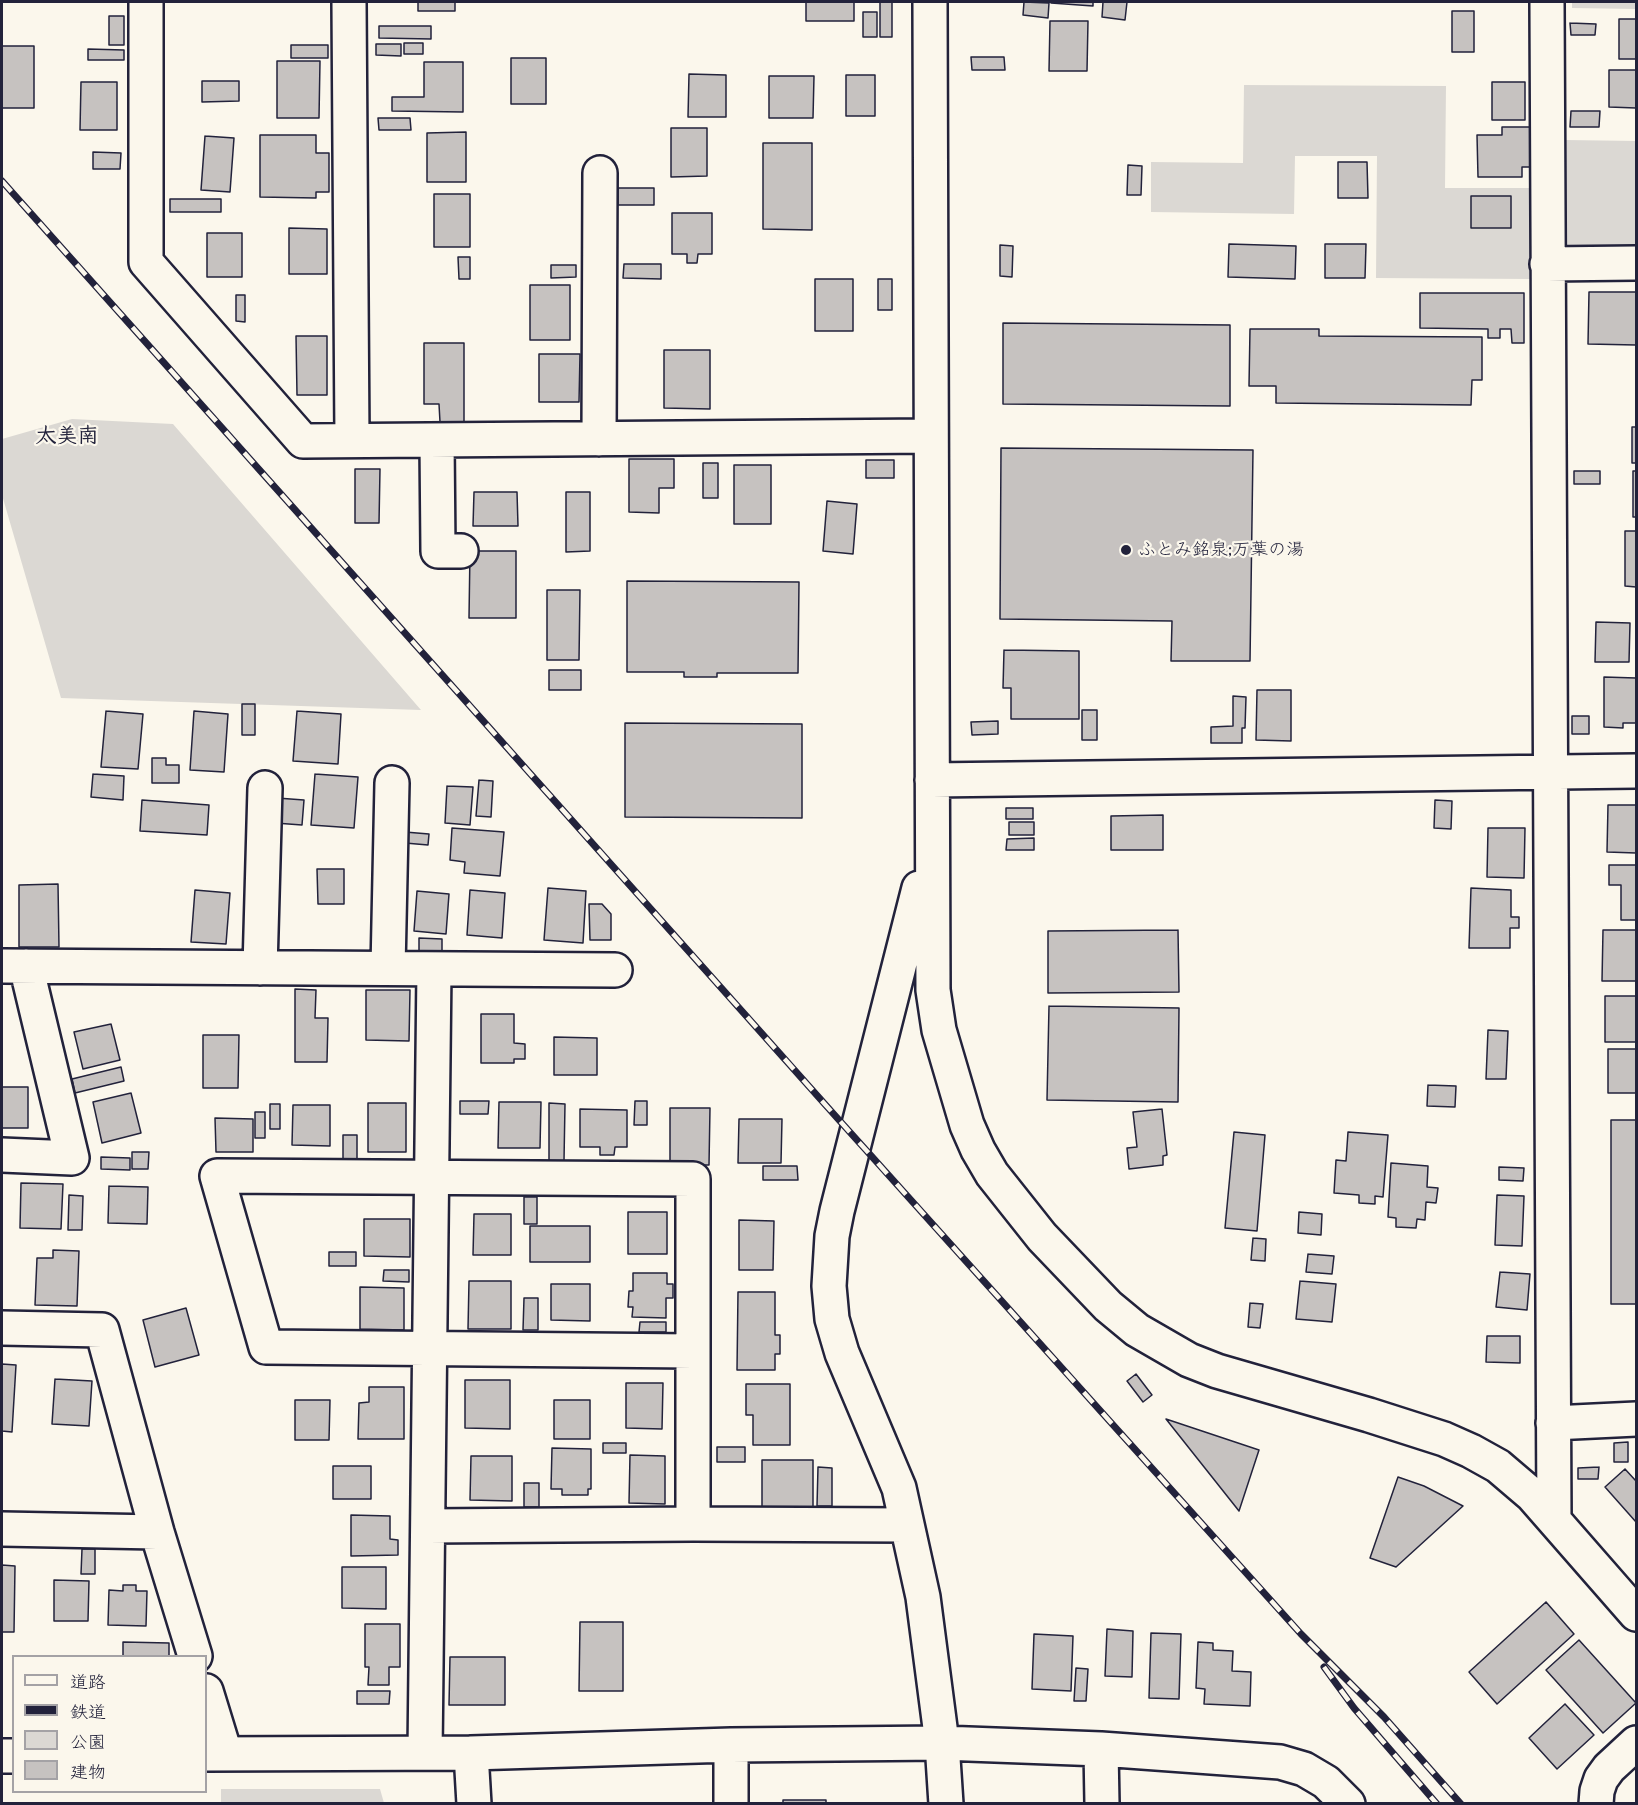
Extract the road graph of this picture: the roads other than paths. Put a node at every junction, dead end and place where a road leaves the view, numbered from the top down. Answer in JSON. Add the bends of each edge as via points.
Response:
{"nodes":[{"id":1,"x":146,"y":2,"type":"edge"},
{"id":2,"x":349,"y":2,"type":"edge"},
{"id":3,"x":930,"y":2,"type":"edge"},
{"id":4,"x":1547,"y":2,"type":"edge"},
{"id":5,"x":600,"y":173,"type":"dead end"},
{"id":6,"x":1636,"y":263,"type":"edge"},
{"id":7,"x":1547,"y":264,"type":"junction"},
{"id":8,"x":932,"y":436,"type":"junction"},
{"id":9,"x":599,"y":439,"type":"junction"},
{"id":10,"x":352,"y":440,"type":"junction"},
{"id":11,"x":437,"y":441,"type":"junction"},
{"id":12,"x":461,"y":551,"type":"dead end"},
{"id":13,"x":1636,"y":771,"type":"edge"},
{"id":14,"x":1550,"y":773,"type":"junction"},
{"id":15,"x":932,"y":780,"type":"junction"},
{"id":16,"x":392,"y":783,"type":"dead end"},
{"id":17,"x":265,"y":788,"type":"dead end"},
{"id":18,"x":932,"y":819,"type":"junction"},
{"id":19,"x":14,"y":966,"type":"edge"},
{"id":20,"x":260,"y":968,"type":"junction"},
{"id":21,"x":388,"y":968,"type":"junction"},
{"id":22,"x":434,"y":969,"type":"junction"},
{"id":23,"x":615,"y":970,"type":"dead end"},
{"id":24,"x":2,"y":1155,"type":"edge"},
{"id":25,"x":432,"y":1178,"type":"junction"},
{"id":26,"x":2,"y":1328,"type":"edge"},
{"id":27,"x":430,"y":1348,"type":"junction"},
{"id":28,"x":693,"y":1352,"type":"junction"},
{"id":29,"x":1636,"y":1419,"type":"edge"},
{"id":30,"x":1553,"y":1423,"type":"junction"},
{"id":31,"x":1554,"y":1519,"type":"junction"},
{"id":32,"x":693,"y":1524,"type":"junction"},
{"id":33,"x":907,"y":1524,"type":"junction"},
{"id":34,"x":428,"y":1526,"type":"junction"},
{"id":35,"x":2,"y":1529,"type":"edge"},
{"id":36,"x":157,"y":1532,"type":"junction"},
{"id":37,"x":1636,"y":1614,"type":"edge"},
{"id":38,"x":195,"y":1655,"type":"edge"},
{"id":39,"x":207,"y":1698,"type":"edge"},
{"id":40,"x":942,"y":1743,"type":"junction"},
{"id":41,"x":1636,"y":1743,"type":"edge"},
{"id":42,"x":731,"y":1745,"type":"junction"},
{"id":43,"x":1101,"y":1749,"type":"junction"},
{"id":44,"x":425,"y":1753,"type":"junction"},
{"id":45,"x":471,"y":1753,"type":"junction"},
{"id":46,"x":215,"y":1754,"type":"edge"},
{"id":47,"x":474,"y":1803,"type":"edge"},
{"id":48,"x":731,"y":1803,"type":"edge"},
{"id":49,"x":946,"y":1803,"type":"edge"},
{"id":50,"x":1102,"y":1803,"type":"edge"},
{"id":51,"x":1348,"y":1803,"type":"edge"},
{"id":52,"x":1596,"y":1803,"type":"edge"}],
"edges":[{"from":1,"to":10,"type":"street","via":[[146,262],[303,441]]},
{"from":2,"to":10,"type":"street"},
{"from":3,"to":8,"type":"street"},
{"from":4,"to":7,"type":"street"},
{"from":5,"to":9,"type":"street"},
{"from":6,"to":7,"type":"street"},
{"from":7,"to":14,"type":"street"},
{"from":8,"to":9,"type":"street"},
{"from":8,"to":15,"type":"street"},
{"from":9,"to":11,"type":"street"},
{"from":10,"to":11,"type":"street"},
{"from":11,"to":12,"type":"street","via":[[438,551]]},
{"from":13,"to":14,"type":"street"},
{"from":14,"to":15,"type":"street"},
{"from":14,"to":30,"type":"street"},
{"from":15,"to":18,"type":"street"},
{"from":16,"to":21,"type":"street"},
{"from":17,"to":20,"type":"street"},
{"from":18,"to":31,"type":"street","via":[[933,990],[939,1030],[978,1150],[1042,1237],[1108,1306],[1162,1345],[1217,1371],[1444,1439],[1498,1466]]},
{"from":18,"to":33,"type":"street","via":[[913,917],[837,1211],[828,1286],[842,1353],[899,1488]]},
{"from":19,"to":20,"type":"street"},
{"from":19,"to":24,"type":"street","via":[[72,1158]]},
{"from":20,"to":21,"type":"street"},
{"from":21,"to":22,"type":"street"},
{"from":22,"to":23,"type":"street"},
{"from":22,"to":25,"type":"street"},
{"from":25,"to":27,"type":"street"},
{"from":25,"to":27,"type":"street","via":[[217,1176],[266,1347]]},
{"from":25,"to":28,"type":"street","via":[[693,1179]]},
{"from":26,"to":36,"type":"street","via":[[102,1330]]},
{"from":27,"to":28,"type":"street"},
{"from":27,"to":34,"type":"street"},
{"from":28,"to":32,"type":"street"},
{"from":29,"to":30,"type":"street"},
{"from":30,"to":31,"type":"street"},
{"from":31,"to":37,"type":"street"},
{"from":32,"to":33,"type":"street"},
{"from":32,"to":34,"type":"street"},
{"from":33,"to":40,"type":"street","via":[[923,1597]]},
{"from":34,"to":44,"type":"street"},
{"from":35,"to":36,"type":"street"},
{"from":36,"to":38,"type":"street"},
{"from":39,"to":46,"type":"street"},
{"from":40,"to":42,"type":"street"},
{"from":40,"to":43,"type":"street"},
{"from":40,"to":49,"type":"street"},
{"from":41,"to":52,"type":"street","via":[[1601,1779]]},
{"from":42,"to":45,"type":"street"},
{"from":42,"to":48,"type":"street"},
{"from":43,"to":50,"type":"street"},
{"from":43,"to":51,"type":"street","via":[[1280,1762],[1304,1769],[1326,1782]]},
{"from":44,"to":45,"type":"street"},
{"from":44,"to":46,"type":"street"},
{"from":45,"to":47,"type":"street"}]}
